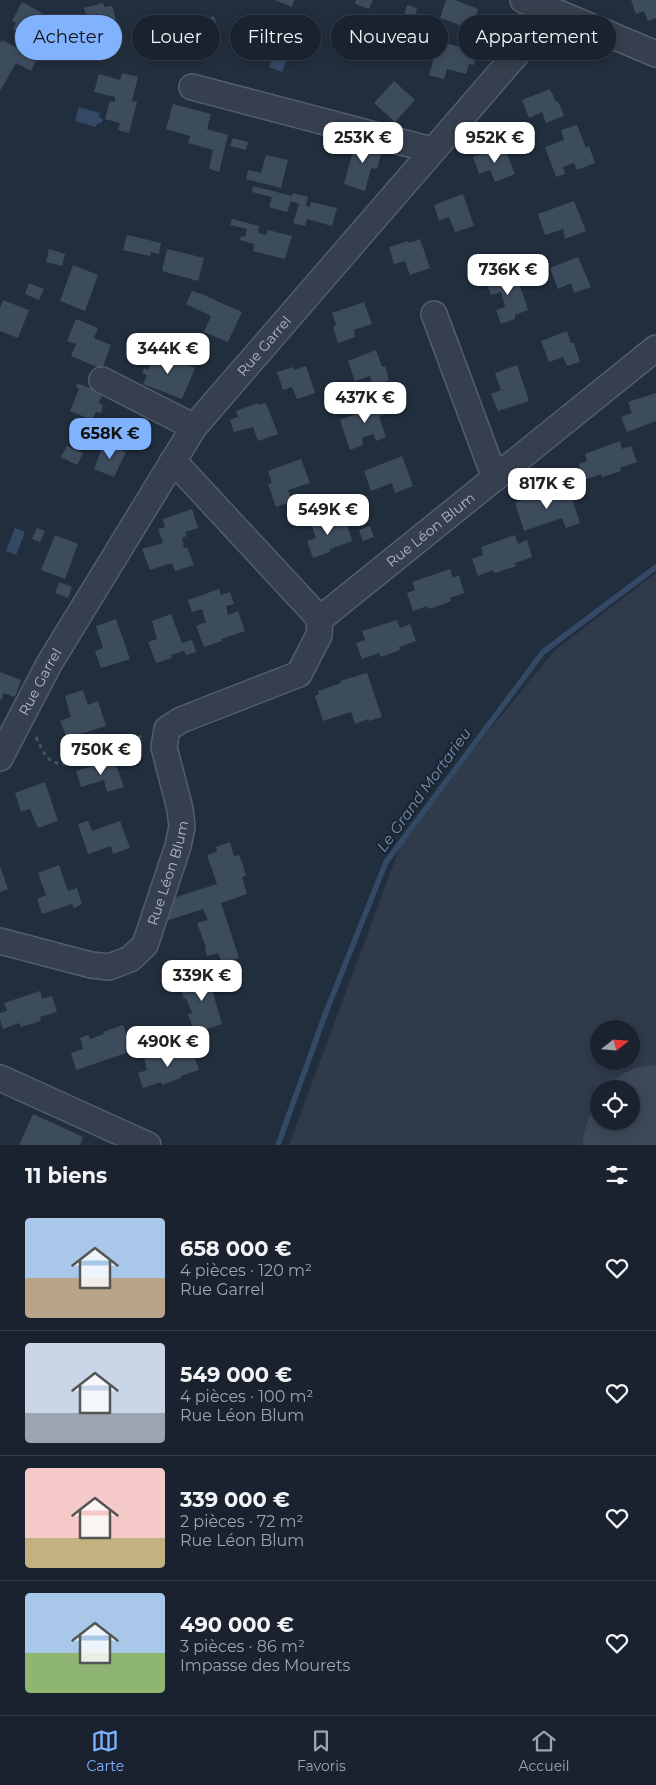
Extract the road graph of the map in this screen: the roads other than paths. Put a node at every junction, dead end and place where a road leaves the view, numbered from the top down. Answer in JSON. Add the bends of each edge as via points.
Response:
{"nodes":[{"id":1,"x":535,"y":2,"type":"edge"},
{"id":2,"x":656,"y":54,"type":"edge"},
{"id":3,"x":192,"y":86,"type":"dead end"},
{"id":4,"x":432,"y":150,"type":"junction"},
{"id":5,"x":434,"y":314,"type":"dead end"},
{"id":6,"x":656,"y":348,"type":"edge"},
{"id":7,"x":102,"y":380,"type":"dead end"},
{"id":8,"x":194,"y":426,"type":"junction"},
{"id":9,"x":172,"y":462,"type":"junction"},
{"id":10,"x":495,"y":478,"type":"junction"},
{"id":11,"x":320,"y":619,"type":"junction"},
{"id":12,"x":3,"y":748,"type":"edge"},
{"id":13,"x":0,"y":941,"type":"edge"},
{"id":14,"x":0,"y":1078,"type":"edge"},
{"id":15,"x":148,"y":1145,"type":"edge"}],
"edges":[{"from":1,"to":2,"type":"street"},
{"from":1,"to":4,"type":"street","name":"Rue Garrel","via":[[538,28]]},
{"from":3,"to":4,"type":"street"},
{"from":4,"to":8,"type":"street","name":"Rue Garrel"},
{"from":5,"to":10,"type":"street"},
{"from":6,"to":10,"type":"street","name":"Rue Léon Blum"},
{"from":7,"to":8,"type":"street"},
{"from":8,"to":9,"type":"street","name":"Rue Garrel"},
{"from":9,"to":11,"type":"street"},
{"from":9,"to":12,"type":"street","name":"Rue Garrel","via":[[49,664]]},
{"from":10,"to":11,"type":"street","name":"Rue Léon Blum"},
{"from":11,"to":13,"type":"street","name":"Rue Léon Blum","via":[[319,635],[299,674],[181,720],[167,729],[164,747],[182,827],[145,945],[130,959],[110,967],[90,965]]},
{"from":14,"to":15,"type":"street"}]}
